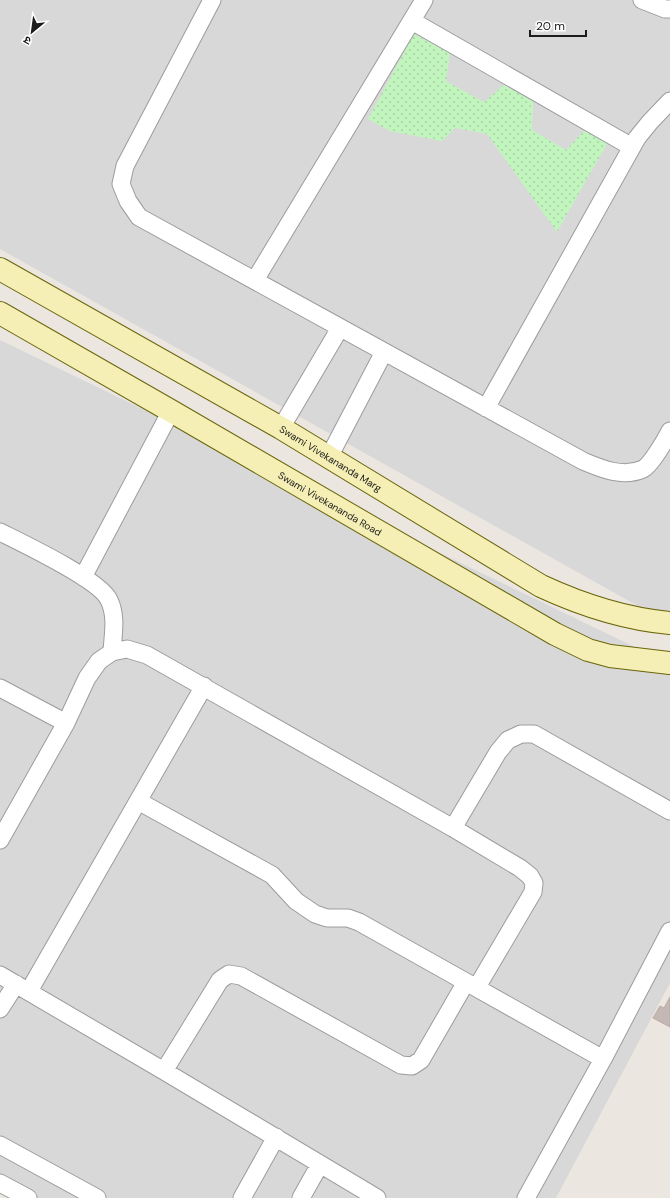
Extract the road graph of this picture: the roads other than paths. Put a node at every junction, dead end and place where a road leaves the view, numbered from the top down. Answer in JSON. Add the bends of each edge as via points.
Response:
{"nodes":[{"id":1,"x":212,"y":0,"type":"edge"},
{"id":2,"x":424,"y":0,"type":"edge"},
{"id":3,"x":642,"y":0,"type":"edge"},
{"id":4,"x":670,"y":9,"type":"edge"},
{"id":5,"x":412,"y":21,"type":"junction"},
{"id":6,"x":670,"y":101,"type":"edge"},
{"id":7,"x":632,"y":147,"type":"junction"},
{"id":8,"x":0,"y":269,"type":"edge"},
{"id":9,"x":254,"y":280,"type":"junction"},
{"id":10,"x":0,"y":313,"type":"edge"},
{"id":11,"x":340,"y":328,"type":"junction"},
{"id":12,"x":384,"y":352,"type":"junction"},
{"id":13,"x":486,"y":408,"type":"junction"},
{"id":14,"x":171,"y":411,"type":"junction"},
{"id":15,"x":281,"y":428,"type":"junction"},
{"id":16,"x":670,"y":431,"type":"edge"},
{"id":17,"x":329,"y":457,"type":"junction"},
{"id":18,"x":0,"y":532,"type":"edge"},
{"id":19,"x":83,"y":577,"type":"junction"},
{"id":20,"x":670,"y":623,"type":"edge"},
{"id":21,"x":112,"y":652,"type":"junction"},
{"id":22,"x":670,"y":663,"type":"edge"},
{"id":23,"x":204,"y":686,"type":"junction"},
{"id":24,"x":0,"y":688,"type":"edge"},
{"id":25,"x":66,"y":723,"type":"junction"},
{"id":26,"x":138,"y":800,"type":"junction"},
{"id":27,"x":670,"y":811,"type":"edge"},
{"id":28,"x":453,"y":828,"type":"junction"},
{"id":29,"x":0,"y":840,"type":"edge"},
{"id":30,"x":670,"y":931,"type":"edge"},
{"id":31,"x":0,"y":975,"type":"edge"},
{"id":32,"x":472,"y":985,"type":"junction"},
{"id":33,"x":22,"y":988,"type":"junction"},
{"id":34,"x":0,"y":1009,"type":"edge"},
{"id":35,"x":603,"y":1059,"type":"junction"},
{"id":36,"x":164,"y":1071,"type":"junction"},
{"id":37,"x":276,"y":1137,"type":"junction"},
{"id":38,"x":0,"y":1145,"type":"edge"},
{"id":39,"x":320,"y":1164,"type":"junction"},
{"id":40,"x":0,"y":1183,"type":"edge"},
{"id":41,"x":28,"y":1198,"type":"edge"},
{"id":42,"x":97,"y":1198,"type":"edge"},
{"id":43,"x":242,"y":1198,"type":"edge"},
{"id":44,"x":301,"y":1198,"type":"edge"},
{"id":45,"x":377,"y":1198,"type":"edge"},
{"id":46,"x":526,"y":1198,"type":"edge"}],
"edges":[{"from":1,"to":9,"type":"street","via":[[125,166],[121,184],[139,217]]},
{"from":2,"to":5,"type":"street"},
{"from":3,"to":4,"type":"street"},
{"from":5,"to":7,"type":"street"},
{"from":5,"to":9,"type":"street"},
{"from":6,"to":7,"type":"street","via":[[650,122]]},
{"from":7,"to":13,"type":"street"},
{"from":8,"to":15,"type":"street","name":"Swami Vivekananda Marg"},
{"from":9,"to":11,"type":"street"},
{"from":10,"to":14,"type":"street","name":"Swami Vivekananda Road"},
{"from":11,"to":12,"type":"street"},
{"from":11,"to":15,"type":"street"},
{"from":12,"to":13,"type":"street"},
{"from":12,"to":17,"type":"street"},
{"from":13,"to":16,"type":"street","via":[[583,461],[605,470],[626,473],[644,468],[662,446]]},
{"from":14,"to":19,"type":"street"},
{"from":14,"to":22,"type":"street","name":"Swami Vivekananda Road","via":[[555,634],[588,650],[610,656]]},
{"from":15,"to":17,"type":"street","name":"Swami Vivekananda Marg"},
{"from":17,"to":20,"type":"street","name":"Swami Vivekananda Marg","via":[[541,586],[569,599],[611,613],[645,621]]},
{"from":18,"to":19,"type":"street"},
{"from":19,"to":21,"type":"street","via":[[108,598],[114,612]]},
{"from":21,"to":23,"type":"street","via":[[126,649],[147,655]]},
{"from":21,"to":25,"type":"street","via":[[99,661],[87,678]]},
{"from":23,"to":26,"type":"street"},
{"from":23,"to":28,"type":"street"},
{"from":24,"to":25,"type":"street"},
{"from":25,"to":29,"type":"street"},
{"from":26,"to":32,"type":"street","via":[[272,875],[296,902],[315,914],[327,918],[348,918],[358,922]]},
{"from":26,"to":33,"type":"street"},
{"from":27,"to":28,"type":"street","via":[[534,734],[521,734],[508,740],[498,752]]},
{"from":28,"to":32,"type":"street","via":[[520,868],[534,883],[533,892]]},
{"from":30,"to":35,"type":"street"},
{"from":31,"to":33,"type":"street"},
{"from":32,"to":35,"type":"street"},
{"from":32,"to":36,"type":"street","via":[[421,1060],[412,1066],[401,1065],[241,976],[229,974],[220,980]]},
{"from":33,"to":34,"type":"street"},
{"from":33,"to":36,"type":"street"},
{"from":35,"to":46,"type":"street"},
{"from":36,"to":37,"type":"street"},
{"from":37,"to":39,"type":"street"},
{"from":37,"to":43,"type":"street"},
{"from":38,"to":42,"type":"street"},
{"from":39,"to":44,"type":"street"},
{"from":39,"to":45,"type":"street"},
{"from":40,"to":41,"type":"street"}]}
